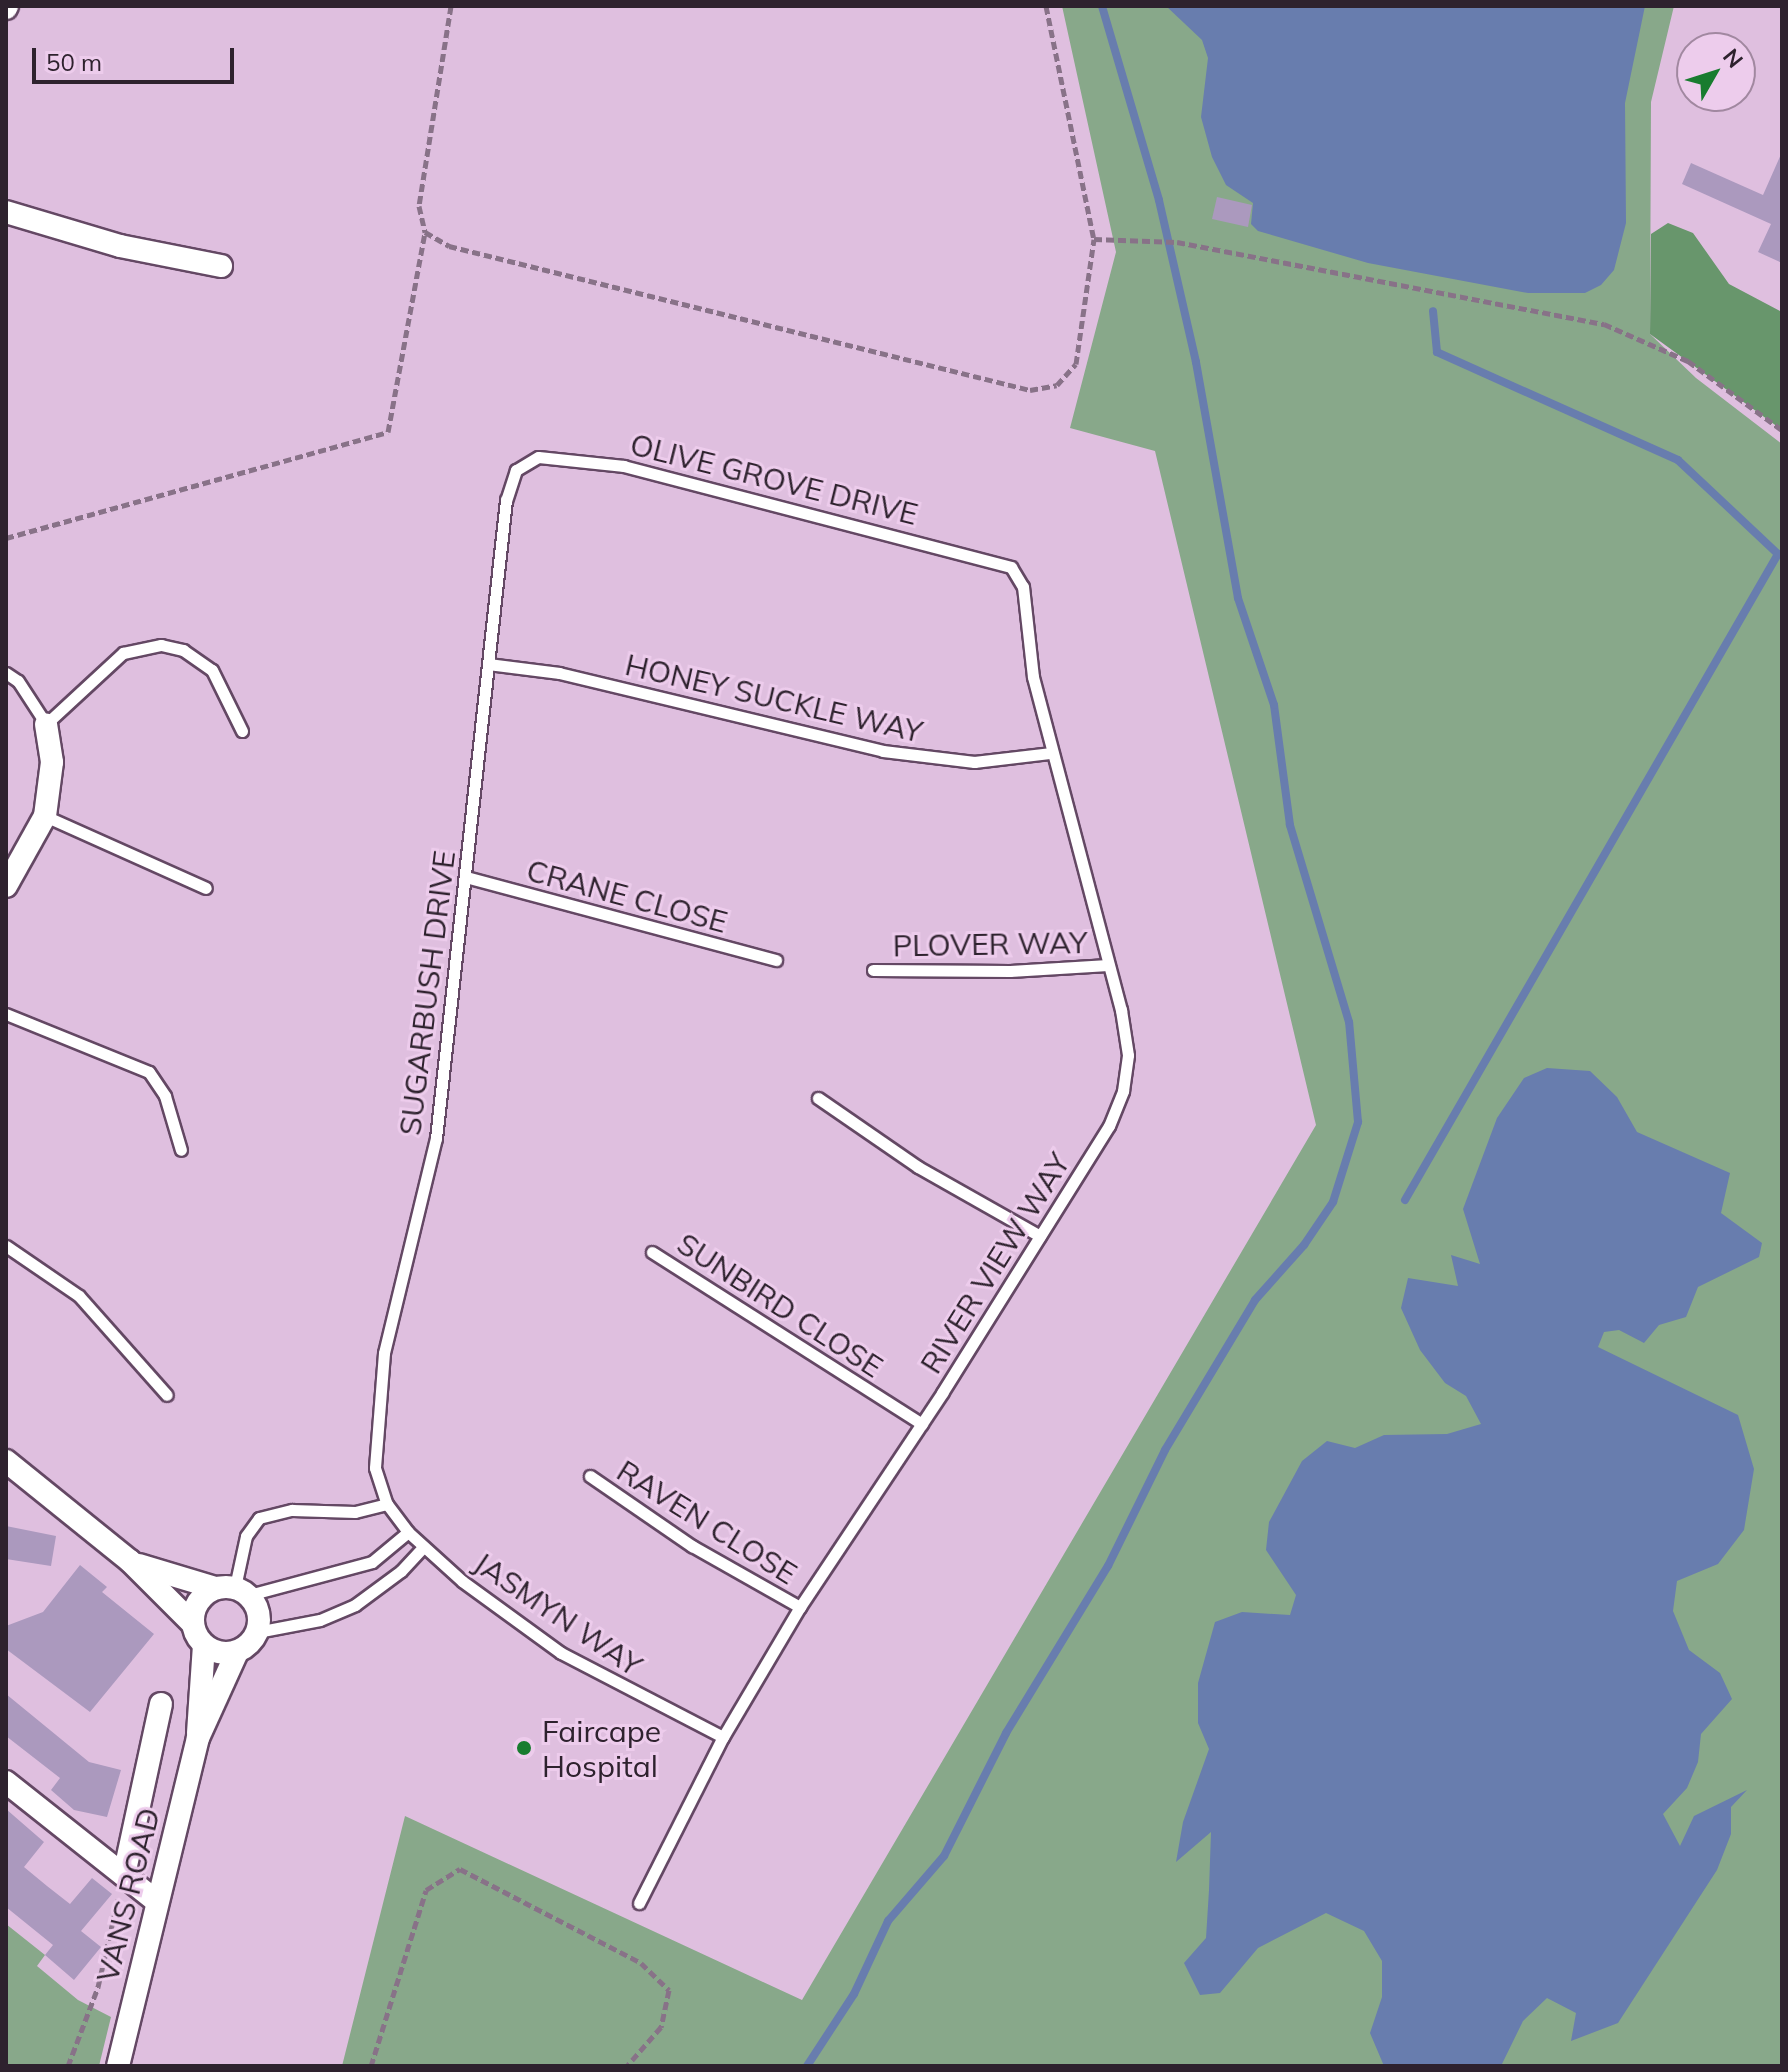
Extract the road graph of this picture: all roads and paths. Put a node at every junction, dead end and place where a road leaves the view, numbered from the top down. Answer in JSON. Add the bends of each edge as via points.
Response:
{"nodes":[{"id":1,"x":451,"y":6,"type":"edge"},
{"id":2,"x":1046,"y":6,"type":"edge"},
{"id":3,"x":6,"y":212,"type":"edge"},
{"id":4,"x":425,"y":232,"type":"junction"},
{"id":5,"x":1094,"y":239,"type":"junction"},
{"id":6,"x":221,"y":266,"type":"dead end"},
{"id":7,"x":1782,"y":430,"type":"edge"},
{"id":8,"x":509,"y":481,"type":"joint"},
{"id":9,"x":6,"y":538,"type":"edge"},
{"id":10,"x":1023,"y":587,"type":"joint"},
{"id":11,"x":488,"y":664,"type":"junction"},
{"id":12,"x":6,"y":673,"type":"edge"},
{"id":13,"x":46,"y":724,"type":"junction"},
{"id":14,"x":242,"y":731,"type":"dead end"},
{"id":15,"x":1051,"y":753,"type":"junction"},
{"id":16,"x":45,"y":816,"type":"junction"},
{"id":17,"x":466,"y":877,"type":"junction"},
{"id":18,"x":6,"y":886,"type":"edge"},
{"id":19,"x":206,"y":888,"type":"dead end"},
{"id":20,"x":776,"y":960,"type":"dead end"},
{"id":21,"x":1108,"y":965,"type":"junction"},
{"id":22,"x":873,"y":970,"type":"dead end"},
{"id":23,"x":6,"y":1014,"type":"edge"},
{"id":24,"x":818,"y":1098,"type":"dead end"},
{"id":25,"x":181,"y":1150,"type":"dead end"},
{"id":26,"x":1040,"y":1236,"type":"junction"},
{"id":27,"x":6,"y":1246,"type":"edge"},
{"id":28,"x":652,"y":1252,"type":"dead end"},
{"id":29,"x":167,"y":1395,"type":"dead end"},
{"id":30,"x":922,"y":1424,"type":"junction"},
{"id":31,"x":6,"y":1461,"type":"edge"},
{"id":32,"x":590,"y":1476,"type":"dead end"},
{"id":33,"x":387,"y":1504,"type":"junction"},
{"id":34,"x":408,"y":1532,"type":"junction"},
{"id":35,"x":423,"y":1547,"type":"junction"},
{"id":36,"x":130,"y":1561,"type":"junction"},
{"id":37,"x":233,"y":1590,"type":"junction"},
{"id":38,"x":800,"y":1607,"type":"junction"},
{"id":39,"x":192,"y":1623,"type":"junction"},
{"id":40,"x":257,"y":1632,"type":"junction"},
{"id":41,"x":204,"y":1646,"type":"junction"},
{"id":42,"x":237,"y":1652,"type":"junction"},
{"id":43,"x":161,"y":1704,"type":"dead end"},
{"id":44,"x":723,"y":1737,"type":"junction"},
{"id":45,"x":198,"y":1738,"type":"junction"},
{"id":46,"x":6,"y":1782,"type":"edge"},
{"id":47,"x":124,"y":1875,"type":"junction"},
{"id":48,"x":156,"y":1901,"type":"junction"},
{"id":49,"x":639,"y":1903,"type":"dead end"},
{"id":50,"x":68,"y":2066,"type":"edge"},
{"id":51,"x":118,"y":2066,"type":"edge"},
{"id":52,"x":371,"y":2066,"type":"edge"},
{"id":53,"x":627,"y":2066,"type":"edge"}],
"edges":[{"from":1,"to":4,"type":"path","via":[[419,206]]},
{"from":2,"to":5,"type":"path"},
{"from":3,"to":6,"type":"street","via":[[120,246]]},
{"from":4,"to":5,"type":"path","via":[[449,246],[1030,390],[1057,385],[1076,364]]},
{"from":4,"to":9,"type":"path","via":[[388,432]]},
{"from":5,"to":7,"type":"path","via":[[1177,242],[1604,324],[1688,361]]},
{"from":8,"to":10,"type":"lane","name":"OLIVE GROVE DRIVE","via":[[525,461],[538,457],[624,466],[1000,561],[1018,575]]},
{"from":8,"to":11,"type":"lane","name":"SUGARBUSH DRIVE"},
{"from":10,"to":15,"type":"lane","name":"RIVER VIEW WAY","via":[[1033,677]]},
{"from":11,"to":15,"type":"lane","name":"HONEY SUCKLE WAY","via":[[559,673],[883,751],[974,762]]},
{"from":11,"to":17,"type":"lane","name":"SUGARBUSH DRIVE"},
{"from":12,"to":13,"type":"lane","via":[[18,681]]},
{"from":13,"to":14,"type":"lane","via":[[123,653],[161,645],[183,650],[212,670]]},
{"from":13,"to":16,"type":"street","via":[[52,762]]},
{"from":15,"to":21,"type":"lane","name":"RIVER VIEW WAY"},
{"from":16,"to":18,"type":"street"},
{"from":16,"to":19,"type":"lane"},
{"from":17,"to":20,"type":"lane","name":"CRANE CLOSE"},
{"from":17,"to":33,"type":"lane","name":"SUGARBUSH DRIVE","via":[[436,1138],[384,1353],[375,1468]]},
{"from":21,"to":22,"type":"lane","name":"PLOVER WAY"},
{"from":21,"to":26,"type":"lane","name":"RIVER VIEW WAY","via":[[1128,1055],[1123,1091],[1109,1126]]},
{"from":23,"to":25,"type":"lane","via":[[149,1072],[165,1096]]},
{"from":24,"to":26,"type":"lane","via":[[918,1167]]},
{"from":26,"to":30,"type":"lane","name":"RIVER VIEW WAY"},
{"from":27,"to":29,"type":"lane","via":[[79,1296]]},
{"from":28,"to":30,"type":"lane","name":"SUNBIRD CLOSE"},
{"from":30,"to":38,"type":"lane","name":"RIVER VIEW WAY"},
{"from":31,"to":36,"type":"street"},
{"from":32,"to":38,"type":"lane","name":"RAVEN CLOSE","via":[[692,1546]]},
{"from":33,"to":34,"type":"lane","name":"JASMYN WAY"},
{"from":33,"to":37,"type":"lane","via":[[355,1512],[292,1510],[259,1518],[246,1536]]},
{"from":34,"to":35,"type":"lane","name":"JASMYN WAY"},
{"from":34,"to":37,"type":"lane","via":[[372,1562]]},
{"from":35,"to":40,"type":"lane","via":[[355,1605],[320,1620]]},
{"from":35,"to":44,"type":"lane","name":"JASMYN WAY","via":[[561,1653]]},
{"from":36,"to":37,"type":"street"},
{"from":36,"to":39,"type":"street"},
{"from":37,"to":39,"type":"street","via":[[202,1595]]},
{"from":37,"to":40,"type":"street","via":[[259,1619]]},
{"from":38,"to":44,"type":"lane","name":"RIVER VIEW WAY"},
{"from":39,"to":41,"type":"street"},
{"from":40,"to":42,"type":"street"},
{"from":41,"to":42,"type":"street","via":[[219,1653]]},
{"from":41,"to":45,"type":"street","name":"VANS ROAD"},
{"from":42,"to":45,"type":"street","name":"VANS ROAD"},
{"from":43,"to":47,"type":"street"},
{"from":44,"to":49,"type":"lane","name":"RIVER VIEW WAY"},
{"from":45,"to":48,"type":"street","name":"VANS ROAD"},
{"from":46,"to":47,"type":"street"},
{"from":47,"to":48,"type":"street"},
{"from":47,"to":50,"type":"path","via":[[98,1987]]},
{"from":48,"to":51,"type":"street","name":"VANS ROAD"},
{"from":52,"to":53,"type":"path","via":[[426,1890],[460,1869],[641,1963],[669,1990],[661,2027]]}]}
